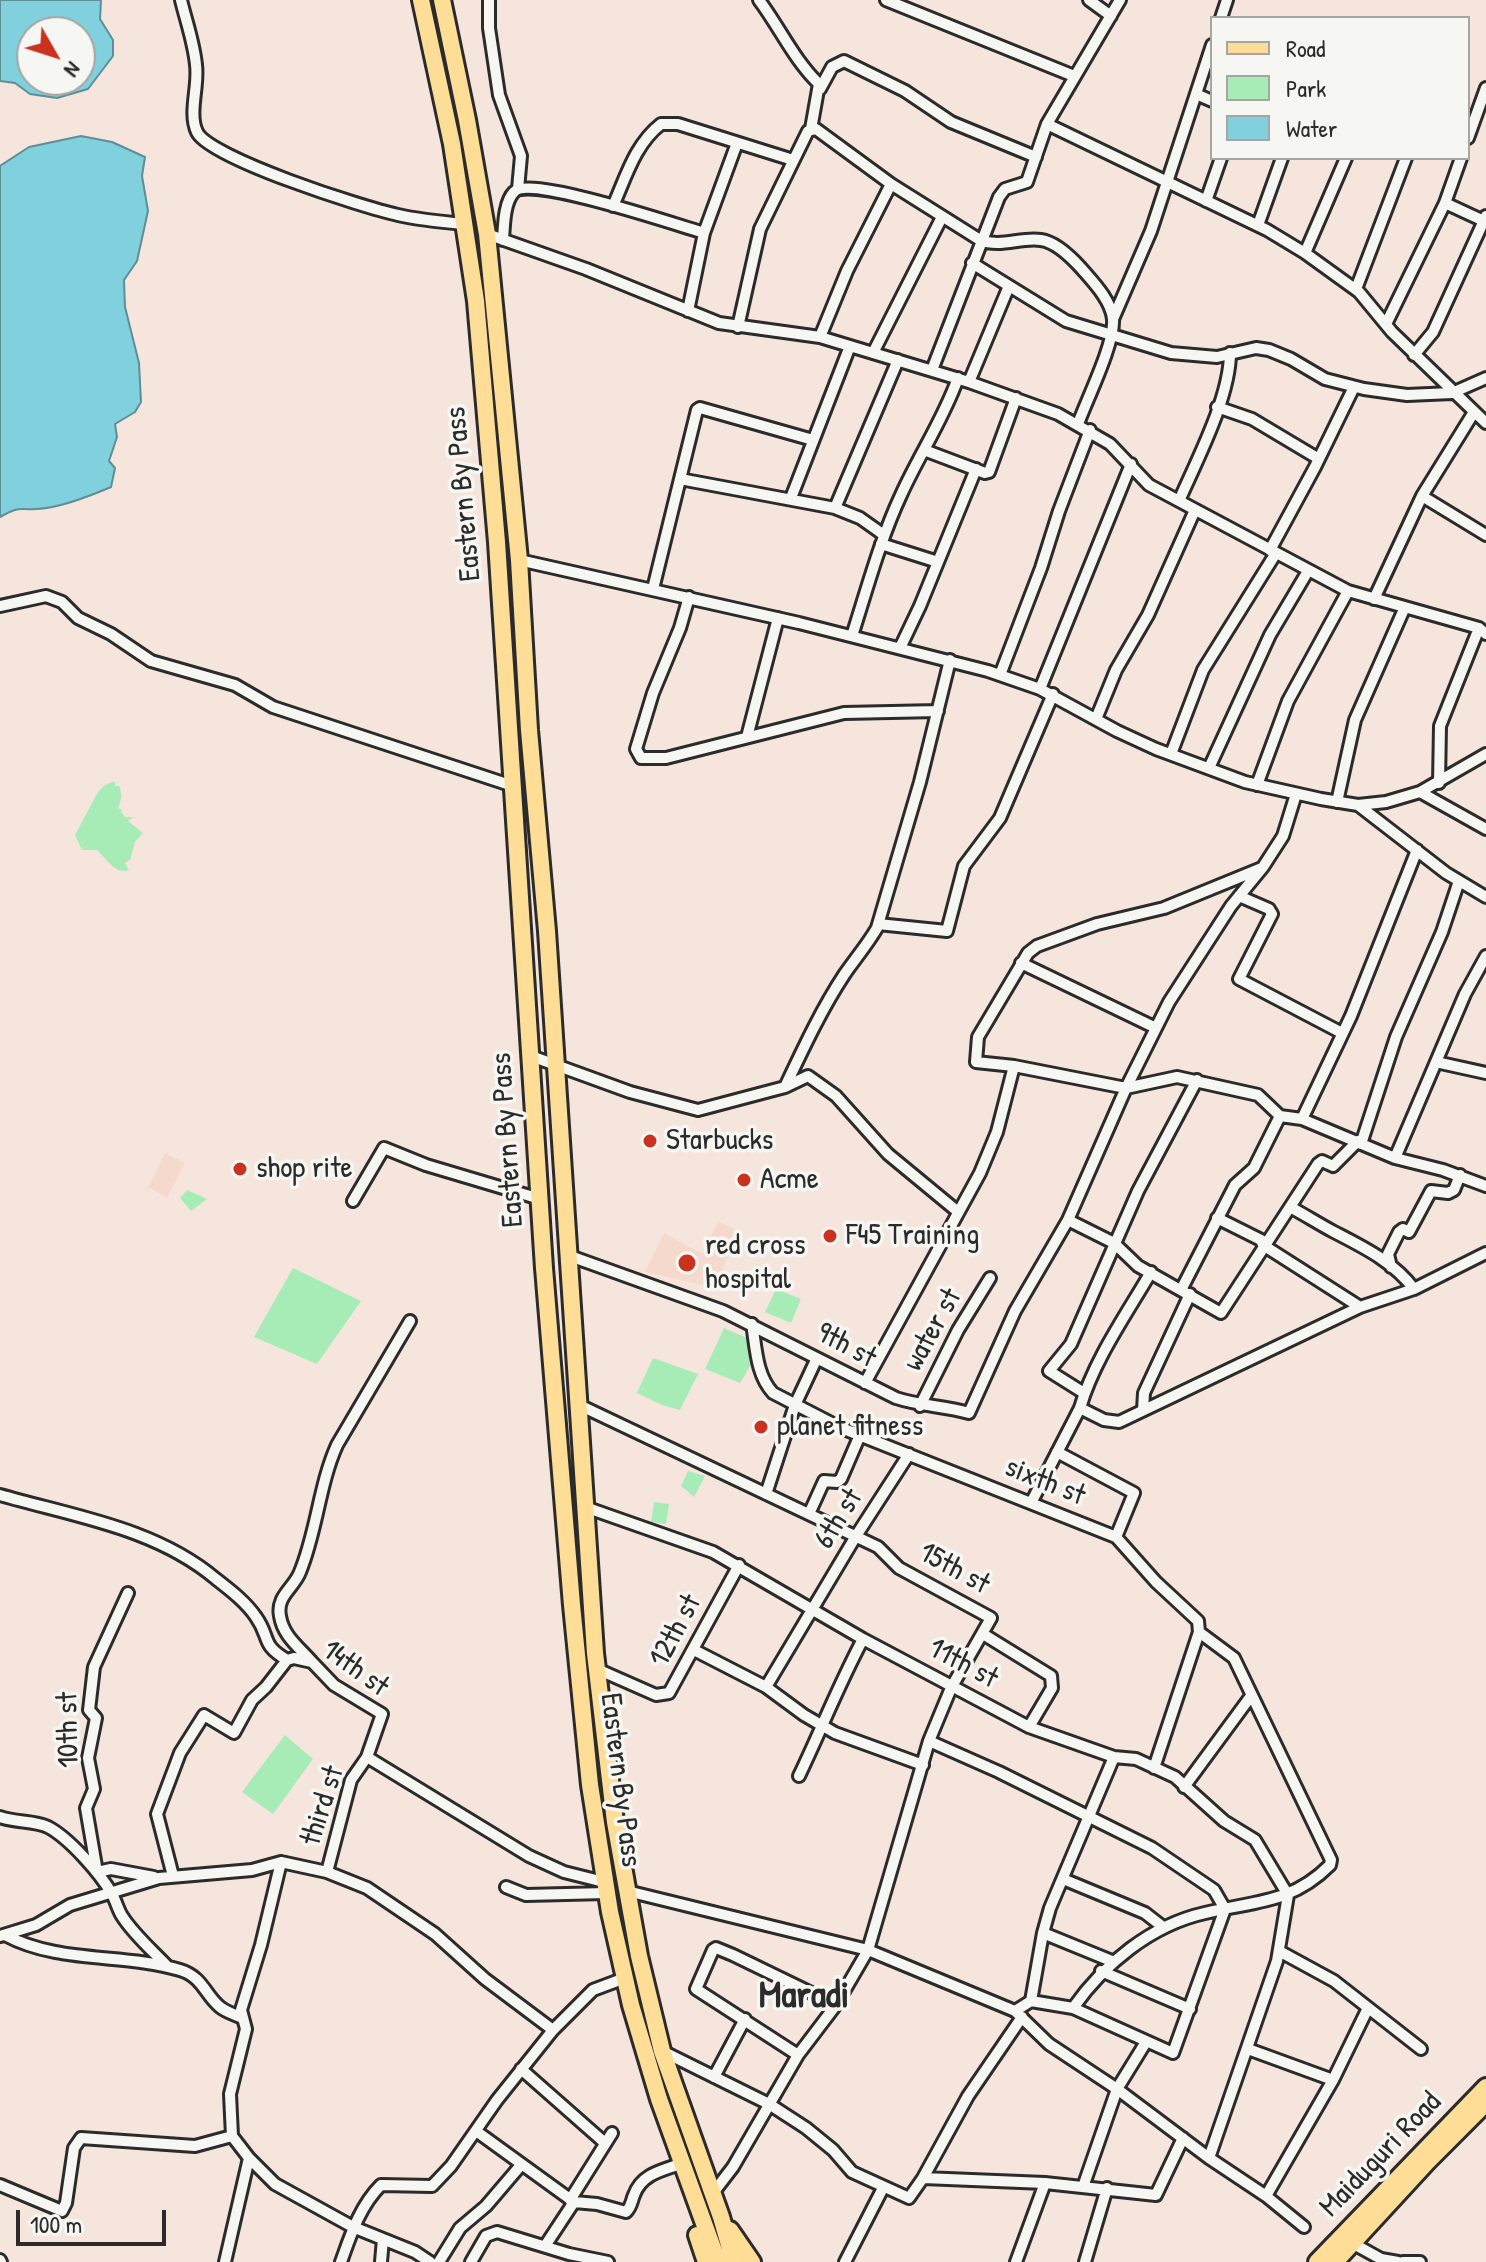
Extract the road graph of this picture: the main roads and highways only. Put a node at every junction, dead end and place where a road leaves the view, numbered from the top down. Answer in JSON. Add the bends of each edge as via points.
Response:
{"nodes":[{"id":1,"x":421,"y":0,"type":"edge"},
{"id":2,"x":442,"y":0,"type":"edge"},
{"id":3,"x":1486,"y":2087,"type":"edge"},
{"id":4,"x":1486,"y":2103,"type":"edge"},
{"id":5,"x":694,"y":2202,"type":"junction"},
{"id":6,"x":721,"y":2217,"type":"junction"},
{"id":7,"x":706,"y":2262,"type":"edge"},
{"id":8,"x":718,"y":2262,"type":"edge"},
{"id":9,"x":734,"y":2262,"type":"edge"},
{"id":10,"x":752,"y":2262,"type":"edge"},
{"id":11,"x":1317,"y":2262,"type":"edge"},
{"id":12,"x":1335,"y":2262,"type":"edge"}],
"edges":[{"from":1,"to":5,"type":"main road","name":"Eastern By Pass","via":[[452,144],[476,301],[540,1199],[590,1785],[625,1978]]},
{"from":2,"to":6,"type":"main road","name":"Eastern By Pass","via":[[495,237],[597,1669],[615,1822],[662,2051]]},
{"from":3,"to":11,"type":"main road","name":"Maiduguri Road"},
{"from":4,"to":12,"type":"main road","name":"Maiduguri Road"},
{"from":5,"to":7,"type":"main road","via":[[695,2228]]},
{"from":5,"to":8,"type":"main road","name":"Eastern By Pass"},
{"from":6,"to":9,"type":"main road","name":"Eastern By Pass"},
{"from":6,"to":10,"type":"main road"}]}
